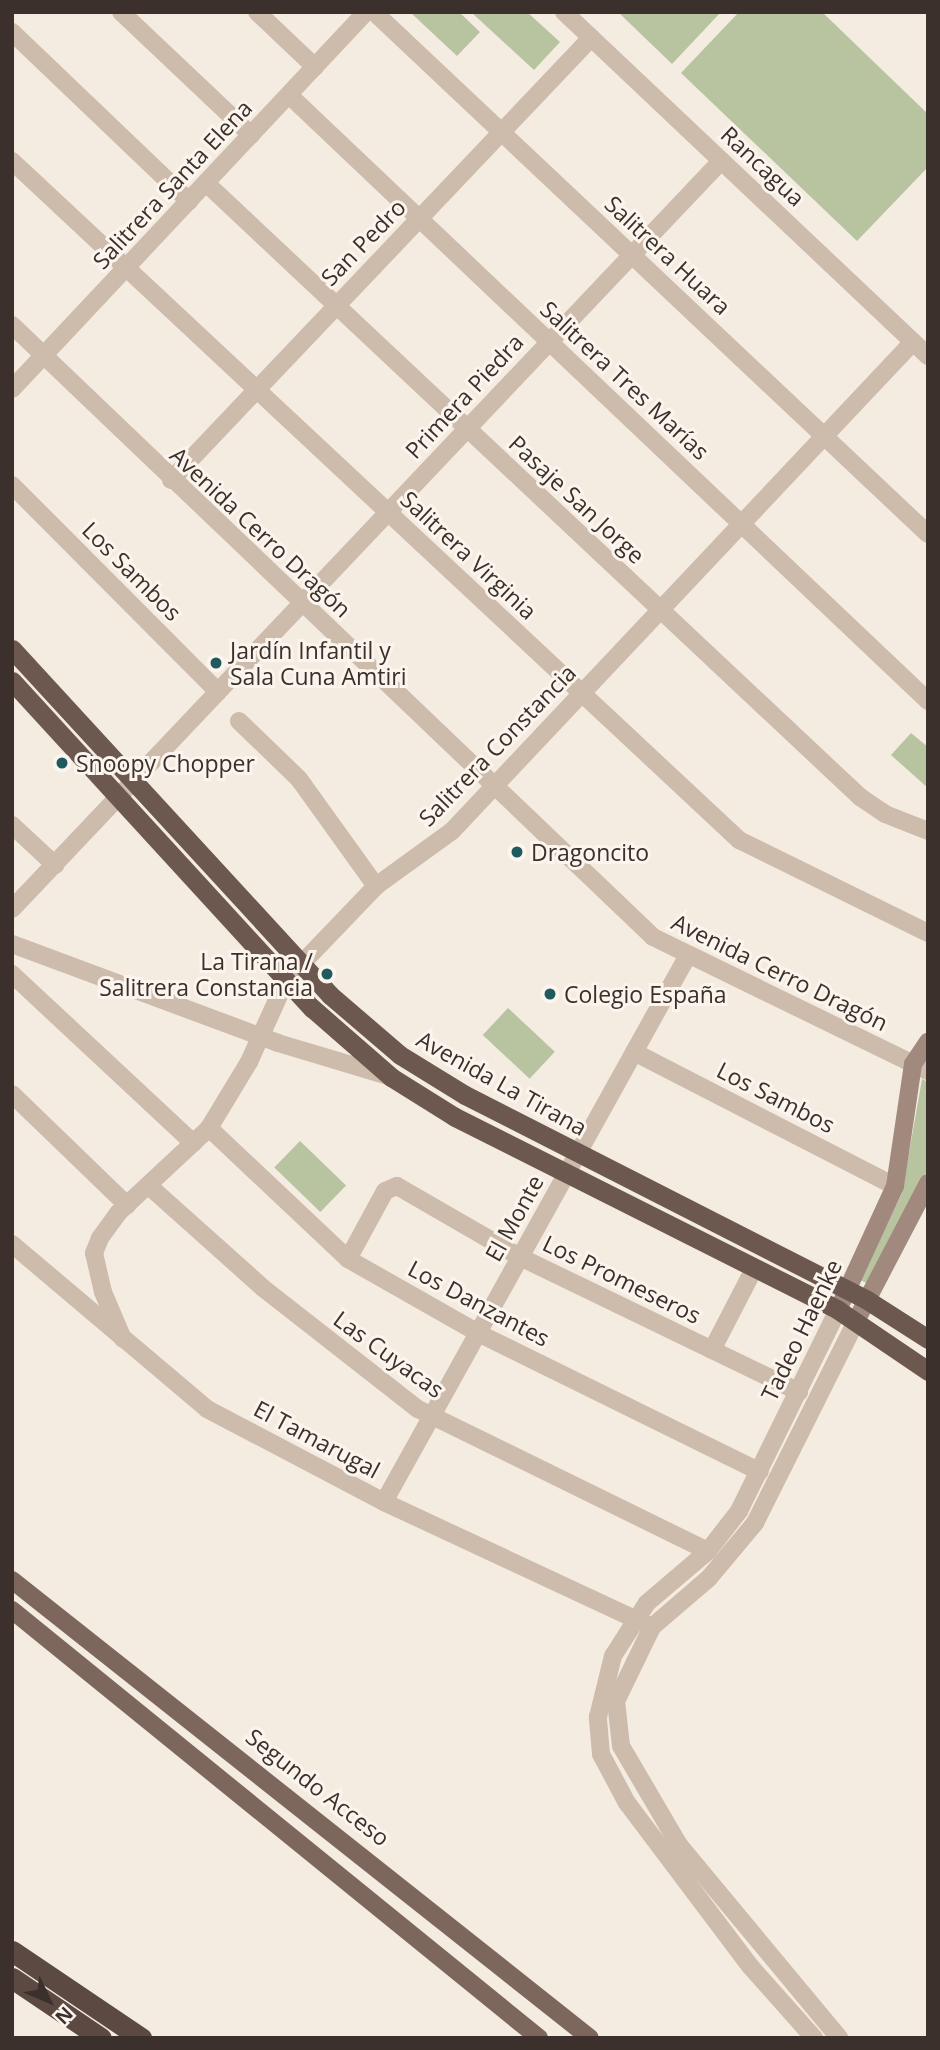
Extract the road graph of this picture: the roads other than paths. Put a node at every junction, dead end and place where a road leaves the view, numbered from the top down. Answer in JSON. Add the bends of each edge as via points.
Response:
{"nodes":[{"id":1,"x":121,"y":12,"type":"edge"},
{"id":2,"x":257,"y":12,"type":"edge"},
{"id":3,"x":366,"y":12,"type":"edge"},
{"id":4,"x":374,"y":12,"type":"edge"},
{"id":5,"x":564,"y":12,"type":"edge"},
{"id":6,"x":12,"y":32,"type":"edge"},
{"id":7,"x":591,"y":38,"type":"junction"},
{"id":8,"x":315,"y":67,"type":"junction"},
{"id":9,"x":289,"y":95,"type":"junction"},
{"id":10,"x":501,"y":132,"type":"junction"},
{"id":11,"x":251,"y":135,"type":"junction"},
{"id":12,"x":12,"y":161,"type":"edge"},
{"id":13,"x":721,"y":161,"type":"junction"},
{"id":14,"x":206,"y":183,"type":"junction"},
{"id":15,"x":189,"y":201,"type":"junction"},
{"id":16,"x":419,"y":218,"type":"junction"},
{"id":17,"x":632,"y":255,"type":"junction"},
{"id":18,"x":126,"y":268,"type":"junction"},
{"id":19,"x":336,"y":306,"type":"junction"},
{"id":20,"x":12,"y":325,"type":"edge"},
{"id":21,"x":550,"y":342,"type":"junction"},
{"id":22,"x":913,"y":342,"type":"junction"},
{"id":23,"x":928,"y":356,"type":"edge"},
{"id":24,"x":41,"y":358,"type":"junction"},
{"id":25,"x":12,"y":388,"type":"edge"},
{"id":26,"x":256,"y":389,"type":"junction"},
{"id":27,"x":467,"y":429,"type":"junction"},
{"id":28,"x":824,"y":436,"type":"junction"},
{"id":29,"x":171,"y":480,"type":"junction"},
{"id":30,"x":12,"y":485,"type":"edge"},
{"id":31,"x":388,"y":513,"type":"junction"},
{"id":32,"x":741,"y":523,"type":"junction"},
{"id":33,"x":928,"y":534,"type":"edge"},
{"id":34,"x":302,"y":604,"type":"junction"},
{"id":35,"x":659,"y":611,"type":"junction"},
{"id":36,"x":12,"y":649,"type":"edge"},
{"id":37,"x":12,"y":681,"type":"edge"},
{"id":38,"x":218,"y":692,"type":"junction"},
{"id":39,"x":580,"y":694,"type":"junction"},
{"id":40,"x":928,"y":701,"type":"edge"},
{"id":41,"x":239,"y":721,"type":"dead end"},
{"id":42,"x":134,"y":780,"type":"junction"},
{"id":43,"x":493,"y":787,"type":"junction"},
{"id":44,"x":120,"y":796,"type":"junction"},
{"id":45,"x":12,"y":825,"type":"edge"},
{"id":46,"x":928,"y":831,"type":"edge"},
{"id":47,"x":55,"y":865,"type":"junction"},
{"id":48,"x":376,"y":886,"type":"junction"},
{"id":49,"x":12,"y":909,"type":"edge"},
{"id":50,"x":928,"y":933,"type":"edge"},
{"id":51,"x":12,"y":944,"type":"edge"},
{"id":52,"x":687,"y":957,"type":"junction"},
{"id":53,"x":301,"y":964,"type":"junction"},
{"id":54,"x":12,"y":974,"type":"edge"},
{"id":55,"x":286,"y":979,"type":"junction"},
{"id":56,"x":261,"y":1037,"type":"junction"},
{"id":57,"x":928,"y":1042,"type":"edge"},
{"id":58,"x":634,"y":1052,"type":"junction"},
{"id":59,"x":920,"y":1068,"type":"edge"},
{"id":60,"x":391,"y":1077,"type":"junction"},
{"id":61,"x":12,"y":1094,"type":"edge"},
{"id":62,"x":209,"y":1128,"type":"junction"},
{"id":63,"x":193,"y":1143,"type":"junction"},
{"id":64,"x":578,"y":1154,"type":"junction"},
{"id":65,"x":566,"y":1175,"type":"junction"},
{"id":66,"x":928,"y":1183,"type":"edge"},
{"id":67,"x":149,"y":1185,"type":"junction"},
{"id":68,"x":895,"y":1186,"type":"junction"},
{"id":69,"x":127,"y":1205,"type":"junction"},
{"id":70,"x":921,"y":1209,"type":"edge"},
{"id":71,"x":12,"y":1244,"type":"edge"},
{"id":72,"x":520,"y":1257,"type":"junction"},
{"id":73,"x":348,"y":1259,"type":"junction"},
{"id":74,"x":754,"y":1269,"type":"junction"},
{"id":75,"x":847,"y":1289,"type":"junction"},
{"id":76,"x":867,"y":1300,"type":"junction"},
{"id":77,"x":838,"y":1310,"type":"junction"},
{"id":78,"x":856,"y":1321,"type":"junction"},
{"id":79,"x":478,"y":1333,"type":"junction"},
{"id":80,"x":123,"y":1339,"type":"junction"},
{"id":81,"x":928,"y":1339,"type":"edge"},
{"id":82,"x":712,"y":1350,"type":"junction"},
{"id":83,"x":928,"y":1371,"type":"edge"},
{"id":84,"x":799,"y":1392,"type":"junction"},
{"id":85,"x":432,"y":1417,"type":"junction"},
{"id":86,"x":760,"y":1472,"type":"junction"},
{"id":87,"x":384,"y":1502,"type":"junction"},
{"id":88,"x":708,"y":1551,"type":"junction"},
{"id":89,"x":12,"y":1580,"type":"edge"},
{"id":90,"x":12,"y":1610,"type":"edge"},
{"id":91,"x":643,"y":1625,"type":"junction"},
{"id":92,"x":12,"y":1951,"type":"edge"},
{"id":93,"x":12,"y":1978,"type":"edge"},
{"id":94,"x":101,"y":2038,"type":"edge"},
{"id":95,"x":141,"y":2038,"type":"edge"},
{"id":96,"x":539,"y":2038,"type":"edge"},
{"id":97,"x":590,"y":2038,"type":"edge"},
{"id":98,"x":814,"y":2038,"type":"edge"},
{"id":99,"x":839,"y":2038,"type":"edge"}],
"edges":[{"from":1,"to":11,"type":"street"},
{"from":2,"to":8,"type":"street"},
{"from":3,"to":8,"type":"street","name":"Salitrera Santa Elena"},
{"from":4,"to":10,"type":"street","name":"Salitrera Huara"},
{"from":5,"to":7,"type":"street","name":"Rancagua"},
{"from":6,"to":15,"type":"street"},
{"from":7,"to":10,"type":"street","name":"San Pedro"},
{"from":7,"to":13,"type":"street","name":"Rancagua"},
{"from":8,"to":9,"type":"street","name":"Salitrera Santa Elena"},
{"from":9,"to":11,"type":"street","name":"Salitrera Santa Elena"},
{"from":9,"to":16,"type":"street","name":"Salitrera Tres Marías"},
{"from":10,"to":16,"type":"street","name":"San Pedro"},
{"from":10,"to":17,"type":"street","name":"Salitrera Huara"},
{"from":11,"to":14,"type":"street","name":"Salitrera Santa Elena"},
{"from":12,"to":18,"type":"street","name":"Salitrera Virginia"},
{"from":13,"to":17,"type":"street","name":"Primera Piedra"},
{"from":13,"to":22,"type":"street","name":"Rancagua"},
{"from":14,"to":15,"type":"street","name":"Salitrera Santa Elena"},
{"from":14,"to":19,"type":"street","name":"Pasaje San Jorge"},
{"from":15,"to":18,"type":"street","name":"Salitrera Santa Elena"},
{"from":16,"to":19,"type":"street","name":"San Pedro"},
{"from":16,"to":21,"type":"street","name":"Salitrera Tres Marías"},
{"from":17,"to":21,"type":"street","name":"Primera Piedra"},
{"from":17,"to":28,"type":"street","name":"Salitrera Huara"},
{"from":18,"to":24,"type":"street","name":"Salitrera Santa Elena"},
{"from":18,"to":26,"type":"street","name":"Salitrera Virginia"},
{"from":19,"to":26,"type":"street","name":"San Pedro"},
{"from":19,"to":27,"type":"street","name":"Pasaje San Jorge"},
{"from":20,"to":24,"type":"street","name":"Avenida Cerro Dragón"},
{"from":21,"to":27,"type":"street","name":"Primera Piedra"},
{"from":21,"to":32,"type":"street","name":"Salitrera Tres Marías"},
{"from":22,"to":23,"type":"street","name":"Rancagua"},
{"from":22,"to":28,"type":"street","name":"Salitrera Constancia"},
{"from":24,"to":25,"type":"street","name":"Salitrera Santa Elena"},
{"from":24,"to":29,"type":"street","name":"Avenida Cerro Dragón"},
{"from":26,"to":29,"type":"street","name":"San Pedro"},
{"from":26,"to":31,"type":"street","name":"Salitrera Virginia"},
{"from":27,"to":31,"type":"street","name":"Primera Piedra"},
{"from":27,"to":35,"type":"street","name":"Pasaje San Jorge"},
{"from":28,"to":32,"type":"street","name":"Salitrera Constancia"},
{"from":28,"to":33,"type":"street","name":"Salitrera Huara"},
{"from":29,"to":34,"type":"street","name":"Avenida Cerro Dragón"},
{"from":30,"to":38,"type":"street","name":"Los Sambos"},
{"from":31,"to":34,"type":"street","name":"Primera Piedra"},
{"from":31,"to":39,"type":"street","name":"Salitrera Virginia"},
{"from":32,"to":35,"type":"street","name":"Salitrera Constancia"},
{"from":32,"to":40,"type":"street","name":"Salitrera Tres Marías"},
{"from":34,"to":38,"type":"street","name":"Primera Piedra"},
{"from":34,"to":43,"type":"street","name":"Avenida Cerro Dragón"},
{"from":35,"to":39,"type":"street","name":"Salitrera Constancia"},
{"from":35,"to":46,"type":"street","name":"Pasaje San Jorge","via":[[868,803]]},
{"from":36,"to":42,"type":"highway","name":"Avenida La Tirana"},
{"from":37,"to":44,"type":"highway"},
{"from":38,"to":42,"type":"street","name":"Primera Piedra"},
{"from":39,"to":43,"type":"street","name":"Salitrera Constancia"},
{"from":39,"to":50,"type":"street","name":"Salitrera Virginia","via":[[739,839]]},
{"from":41,"to":48,"type":"street","via":[[299,779]]},
{"from":42,"to":44,"type":"street","name":"Primera Piedra"},
{"from":42,"to":53,"type":"highway","name":"Avenida La Tirana"},
{"from":43,"to":48,"type":"street","name":"Salitrera Constancia","via":[[440,842]]},
{"from":43,"to":52,"type":"street","name":"Avenida Cerro Dragón","via":[[646,931]]},
{"from":44,"to":47,"type":"street","name":"Primera Piedra"},
{"from":44,"to":55,"type":"highway"},
{"from":45,"to":47,"type":"street"},
{"from":47,"to":49,"type":"street","name":"Primera Piedra"},
{"from":48,"to":53,"type":"street","name":"Salitrera Constancia"},
{"from":51,"to":56,"type":"street"},
{"from":52,"to":58,"type":"street","name":"El Monte"},
{"from":52,"to":59,"type":"street","name":"Avenida Cerro Dragón"},
{"from":53,"to":55,"type":"street","name":"Salitrera Constancia"},
{"from":53,"to":64,"type":"highway","name":"Avenida La Tirana","via":[[352,1016],[421,1070]]},
{"from":54,"to":63,"type":"street"},
{"from":55,"to":56,"type":"street","name":"Salitrera Constancia"},
{"from":55,"to":60,"type":"highway"},
{"from":56,"to":60,"type":"street"},
{"from":56,"to":62,"type":"street","name":"Salitrera Constancia"},
{"from":57,"to":59,"type":"main road","name":"Tadeo Haenke"},
{"from":58,"to":64,"type":"street","name":"El Monte"},
{"from":58,"to":68,"type":"street","name":"Los Sambos"},
{"from":59,"to":68,"type":"main road","name":"Tadeo Haenke"},
{"from":60,"to":65,"type":"highway"},
{"from":61,"to":69,"type":"street"},
{"from":62,"to":63,"type":"street","name":"Salitrera Constancia"},
{"from":62,"to":73,"type":"street","name":"Los Danzantes"},
{"from":63,"to":67,"type":"street","name":"Salitrera Constancia"},
{"from":64,"to":65,"type":"street","name":"El Monte"},
{"from":64,"to":75,"type":"highway","name":"Avenida La Tirana"},
{"from":65,"to":72,"type":"street","name":"El Monte"},
{"from":65,"to":74,"type":"highway"},
{"from":66,"to":70,"type":"main road","name":"Tadeo Haenke"},
{"from":67,"to":69,"type":"street","name":"Salitrera Constancia"},
{"from":67,"to":85,"type":"street","name":"Las Cuyacas","via":[[360,1368]]},
{"from":68,"to":75,"type":"main road","name":"Tadeo Haenke"},
{"from":69,"to":80,"type":"street","name":"Salitrera Constancia","via":[[94,1253]]},
{"from":70,"to":76,"type":"main road","name":"Tadeo Haenke"},
{"from":71,"to":80,"type":"street","name":"El Tamarugal"},
{"from":72,"to":73,"type":"street","name":"Los Promeseros","via":[[397,1186],[385,1191]]},
{"from":72,"to":79,"type":"street","name":"El Monte"},
{"from":72,"to":82,"type":"street","name":"Los Promeseros"},
{"from":73,"to":79,"type":"street","name":"Los Danzantes"},
{"from":74,"to":77,"type":"highway"},
{"from":74,"to":82,"type":"street"},
{"from":75,"to":76,"type":"highway","name":"Avenida La Tirana"},
{"from":75,"to":77,"type":"main road","name":"Tadeo Haenke"},
{"from":76,"to":78,"type":"main road","name":"Tadeo Haenke"},
{"from":76,"to":81,"type":"highway","name":"Avenida La Tirana"},
{"from":77,"to":78,"type":"highway"},
{"from":77,"to":84,"type":"street","name":"Tadeo Haenke"},
{"from":78,"to":83,"type":"highway"},
{"from":78,"to":91,"type":"street","name":"Tadeo Haenke","via":[[755,1523],[709,1578]]},
{"from":79,"to":85,"type":"street","name":"El Monte"},
{"from":79,"to":86,"type":"street","name":"Los Danzantes"},
{"from":80,"to":87,"type":"street","name":"El Tamarugal","via":[[208,1409]]},
{"from":82,"to":84,"type":"street","name":"Los Promeseros"},
{"from":84,"to":86,"type":"street","name":"Tadeo Haenke"},
{"from":85,"to":87,"type":"street","name":"El Monte"},
{"from":85,"to":88,"type":"street","name":"Las Cuyacas"},
{"from":86,"to":88,"type":"street","name":"Tadeo Haenke"},
{"from":87,"to":91,"type":"street","name":"El Tamarugal"},
{"from":88,"to":91,"type":"street","name":"Tadeo Haenke","via":[[647,1603]]},
{"from":89,"to":97,"type":"main road","name":"Segundo Acceso"},
{"from":90,"to":96,"type":"main road"},
{"from":91,"to":98,"type":"street","via":[[604,1682],[598,1717],[601,1754],[648,1833],[750,1966]]},
{"from":91,"to":99,"type":"street","via":[[617,1701],[621,1746],[679,1845]]},
{"from":92,"to":95,"type":"highway"},
{"from":93,"to":94,"type":"highway"}]}
